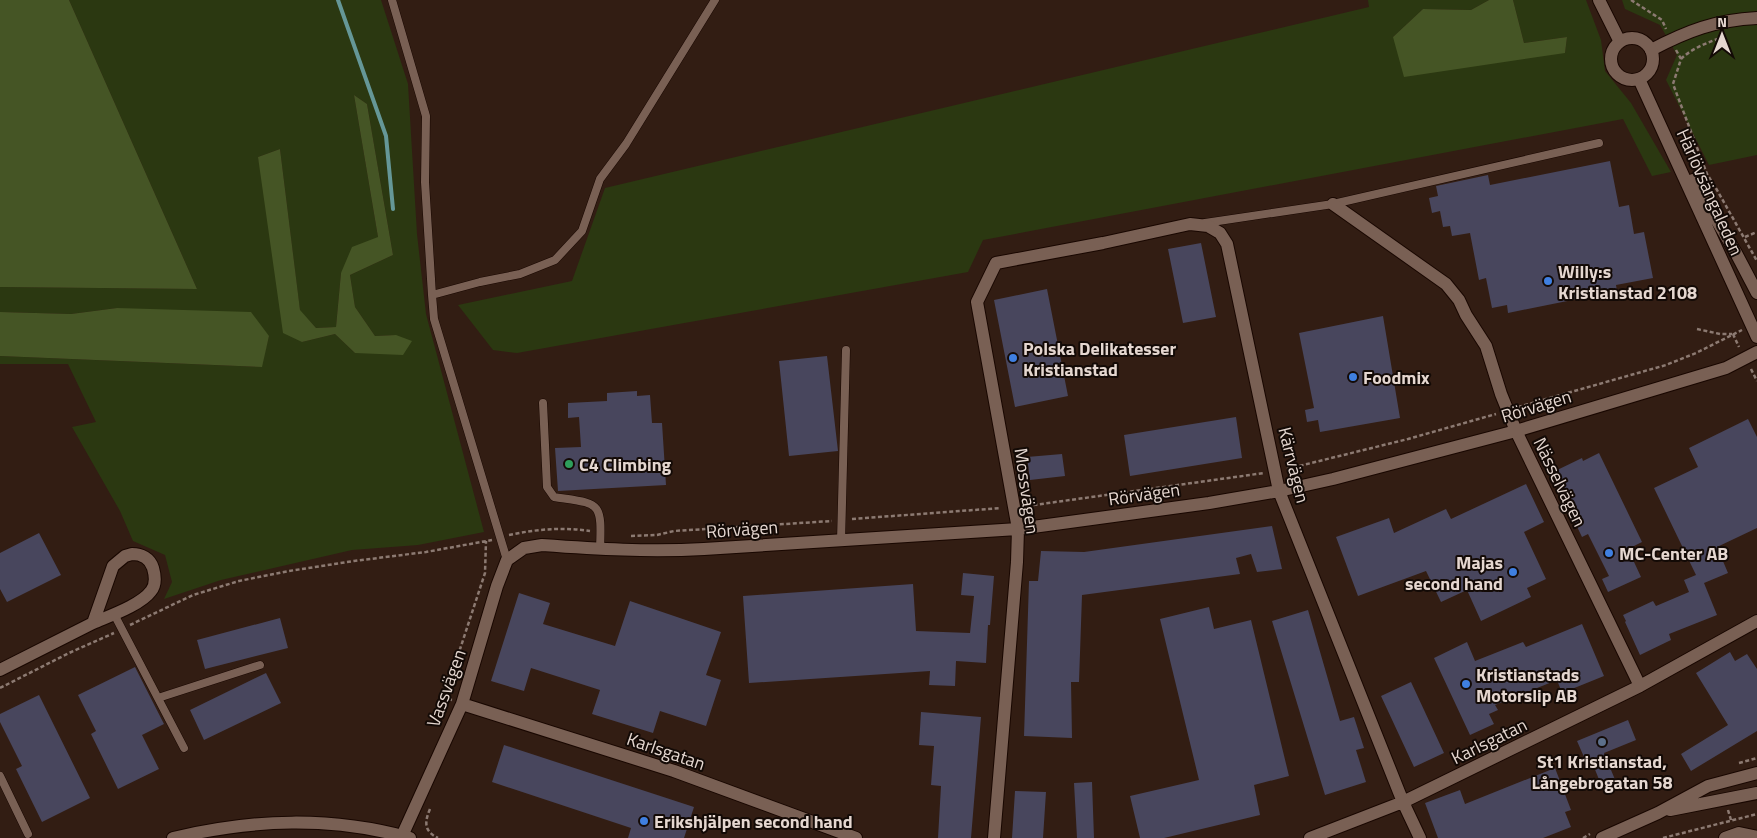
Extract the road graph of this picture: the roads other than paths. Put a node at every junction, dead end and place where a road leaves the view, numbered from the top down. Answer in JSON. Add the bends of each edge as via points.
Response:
{"nodes":[{"id":1,"x":392,"y":0,"type":"edge"},
{"id":2,"x":715,"y":0,"type":"edge"},
{"id":3,"x":1599,"y":0,"type":"edge"},
{"id":4,"x":1757,"y":18,"type":"edge"},
{"id":5,"x":1620,"y":42,"type":"junction"},
{"id":6,"x":1651,"y":50,"type":"junction"},
{"id":7,"x":1639,"y":78,"type":"junction"},
{"id":8,"x":1656,"y":116,"type":"junction"},
{"id":9,"x":1599,"y":143,"type":"dead end"},
{"id":10,"x":1333,"y":204,"type":"junction"},
{"id":11,"x":1198,"y":224,"type":"junction"},
{"id":12,"x":1757,"y":293,"type":"edge"},
{"id":13,"x":432,"y":295,"type":"junction"},
{"id":14,"x":1757,"y":337,"type":"edge"},
{"id":15,"x":846,"y":350,"type":"dead end"},
{"id":16,"x":1757,"y":352,"type":"edge"},
{"id":17,"x":543,"y":403,"type":"dead end"},
{"id":18,"x":1516,"y":431,"type":"junction"},
{"id":19,"x":1279,"y":491,"type":"junction"},
{"id":20,"x":1018,"y":529,"type":"junction"},
{"id":21,"x":841,"y":540,"type":"junction"},
{"id":22,"x":600,"y":549,"type":"junction"},
{"id":23,"x":512,"y":556,"type":"junction"},
{"id":24,"x":114,"y":614,"type":"junction"},
{"id":25,"x":1757,"y":621,"type":"edge"},
{"id":26,"x":93,"y":623,"type":"junction"},
{"id":27,"x":260,"y":665,"type":"dead end"},
{"id":28,"x":0,"y":670,"type":"edge"},
{"id":29,"x":1640,"y":686,"type":"junction"},
{"id":30,"x":158,"y":698,"type":"junction"},
{"id":31,"x":462,"y":704,"type":"junction"},
{"id":32,"x":184,"y":748,"type":"dead end"},
{"id":33,"x":1757,"y":773,"type":"edge"},
{"id":34,"x":0,"y":776,"type":"edge"},
{"id":35,"x":1757,"y":793,"type":"edge"},
{"id":36,"x":1404,"y":802,"type":"junction"},
{"id":37,"x":1658,"y":813,"type":"junction"},
{"id":38,"x":28,"y":834,"type":"dead end"},
{"id":39,"x":406,"y":837,"type":"edge"},
{"id":40,"x":1757,"y":837,"type":"edge"},
{"id":41,"x":173,"y":838,"type":"edge"},
{"id":42,"x":856,"y":838,"type":"edge"},
{"id":43,"x":994,"y":838,"type":"edge"},
{"id":44,"x":1310,"y":838,"type":"edge"},
{"id":45,"x":1420,"y":838,"type":"edge"},
{"id":46,"x":1602,"y":838,"type":"edge"},
{"id":47,"x":1725,"y":838,"type":"edge"}],
"edges":[{"from":1,"to":13,"type":"lane","via":[[426,116],[425,182]]},
{"from":2,"to":13,"type":"lane","via":[[626,144],[600,179],[582,231],[560,254],[554,260],[520,274]]},
{"from":3,"to":5,"type":"street"},
{"from":4,"to":6,"type":"street","via":[[1709,24]]},
{"from":5,"to":6,"type":"street","via":[[1637,39]]},
{"from":5,"to":7,"type":"street","via":[[1612,54],[1614,68],[1624,78]]},
{"from":6,"to":7,"type":"street","via":[[1652,67]]},
{"from":7,"to":8,"type":"street","name":"Härlövsängaleden"},
{"from":8,"to":12,"type":"street","name":"Härlövsängaleden"},
{"from":8,"to":14,"type":"street","name":"Härlövsängaleden"},
{"from":9,"to":10,"type":"lane"},
{"from":10,"to":11,"type":"lane"},
{"from":10,"to":18,"type":"street","name":"Nässelvägen","via":[[1453,290],[1486,346]]},
{"from":11,"to":19,"type":"street","name":"Kärrvägen","via":[[1220,233],[1227,244]]},
{"from":11,"to":20,"type":"street","name":"Mossvägen","via":[[996,263],[977,302]]},
{"from":13,"to":23,"type":"lane","via":[[434,319],[500,537]]},
{"from":15,"to":21,"type":"lane"},
{"from":16,"to":18,"type":"street","name":"Rörvägen","via":[[1726,368]]},
{"from":17,"to":22,"type":"lane","via":[[547,487],[554,497],[592,504],[597,508]]},
{"from":18,"to":19,"type":"street","name":"Rörvägen"},
{"from":18,"to":29,"type":"street","name":"Nässelvägen"},
{"from":19,"to":20,"type":"street","name":"Rörvägen"},
{"from":19,"to":36,"type":"street","name":"Kärrvägen"},
{"from":20,"to":21,"type":"street","name":"Rörvägen"},
{"from":20,"to":43,"type":"street","name":"Mossvägen"},
{"from":21,"to":22,"type":"street","name":"Rörvägen","via":[[655,551]]},
{"from":22,"to":23,"type":"street","name":"Rörvägen","via":[[542,545],[531,546]]},
{"from":23,"to":31,"type":"street","name":"Vassvägen","via":[[497,586]]},
{"from":24,"to":26,"type":"street"},
{"from":24,"to":26,"type":"street","via":[[152,590],[154,571],[145,557],[132,554],[113,566]]},
{"from":24,"to":30,"type":"lane"},
{"from":25,"to":29,"type":"street","name":"Karlsgatan"},
{"from":26,"to":28,"type":"street"},
{"from":27,"to":30,"type":"lane"},
{"from":29,"to":36,"type":"street","name":"Karlsgatan"},
{"from":30,"to":32,"type":"lane"},
{"from":31,"to":39,"type":"street","name":"Vassvägen"},
{"from":31,"to":42,"type":"street","name":"Karlsgatan","via":[[674,771]]},
{"from":33,"to":37,"type":"street","via":[[1708,786]]},
{"from":34,"to":38,"type":"lane"},
{"from":35,"to":37,"type":"street"},
{"from":36,"to":44,"type":"street","name":"Karlsgatan"},
{"from":36,"to":45,"type":"street","name":"Kärrvägen"},
{"from":37,"to":46,"type":"street"},
{"from":39,"to":41,"type":"street","via":[[364,827],[304,822],[252,824]]},
{"from":40,"to":47,"type":"street","via":[[1739,833]]}]}
